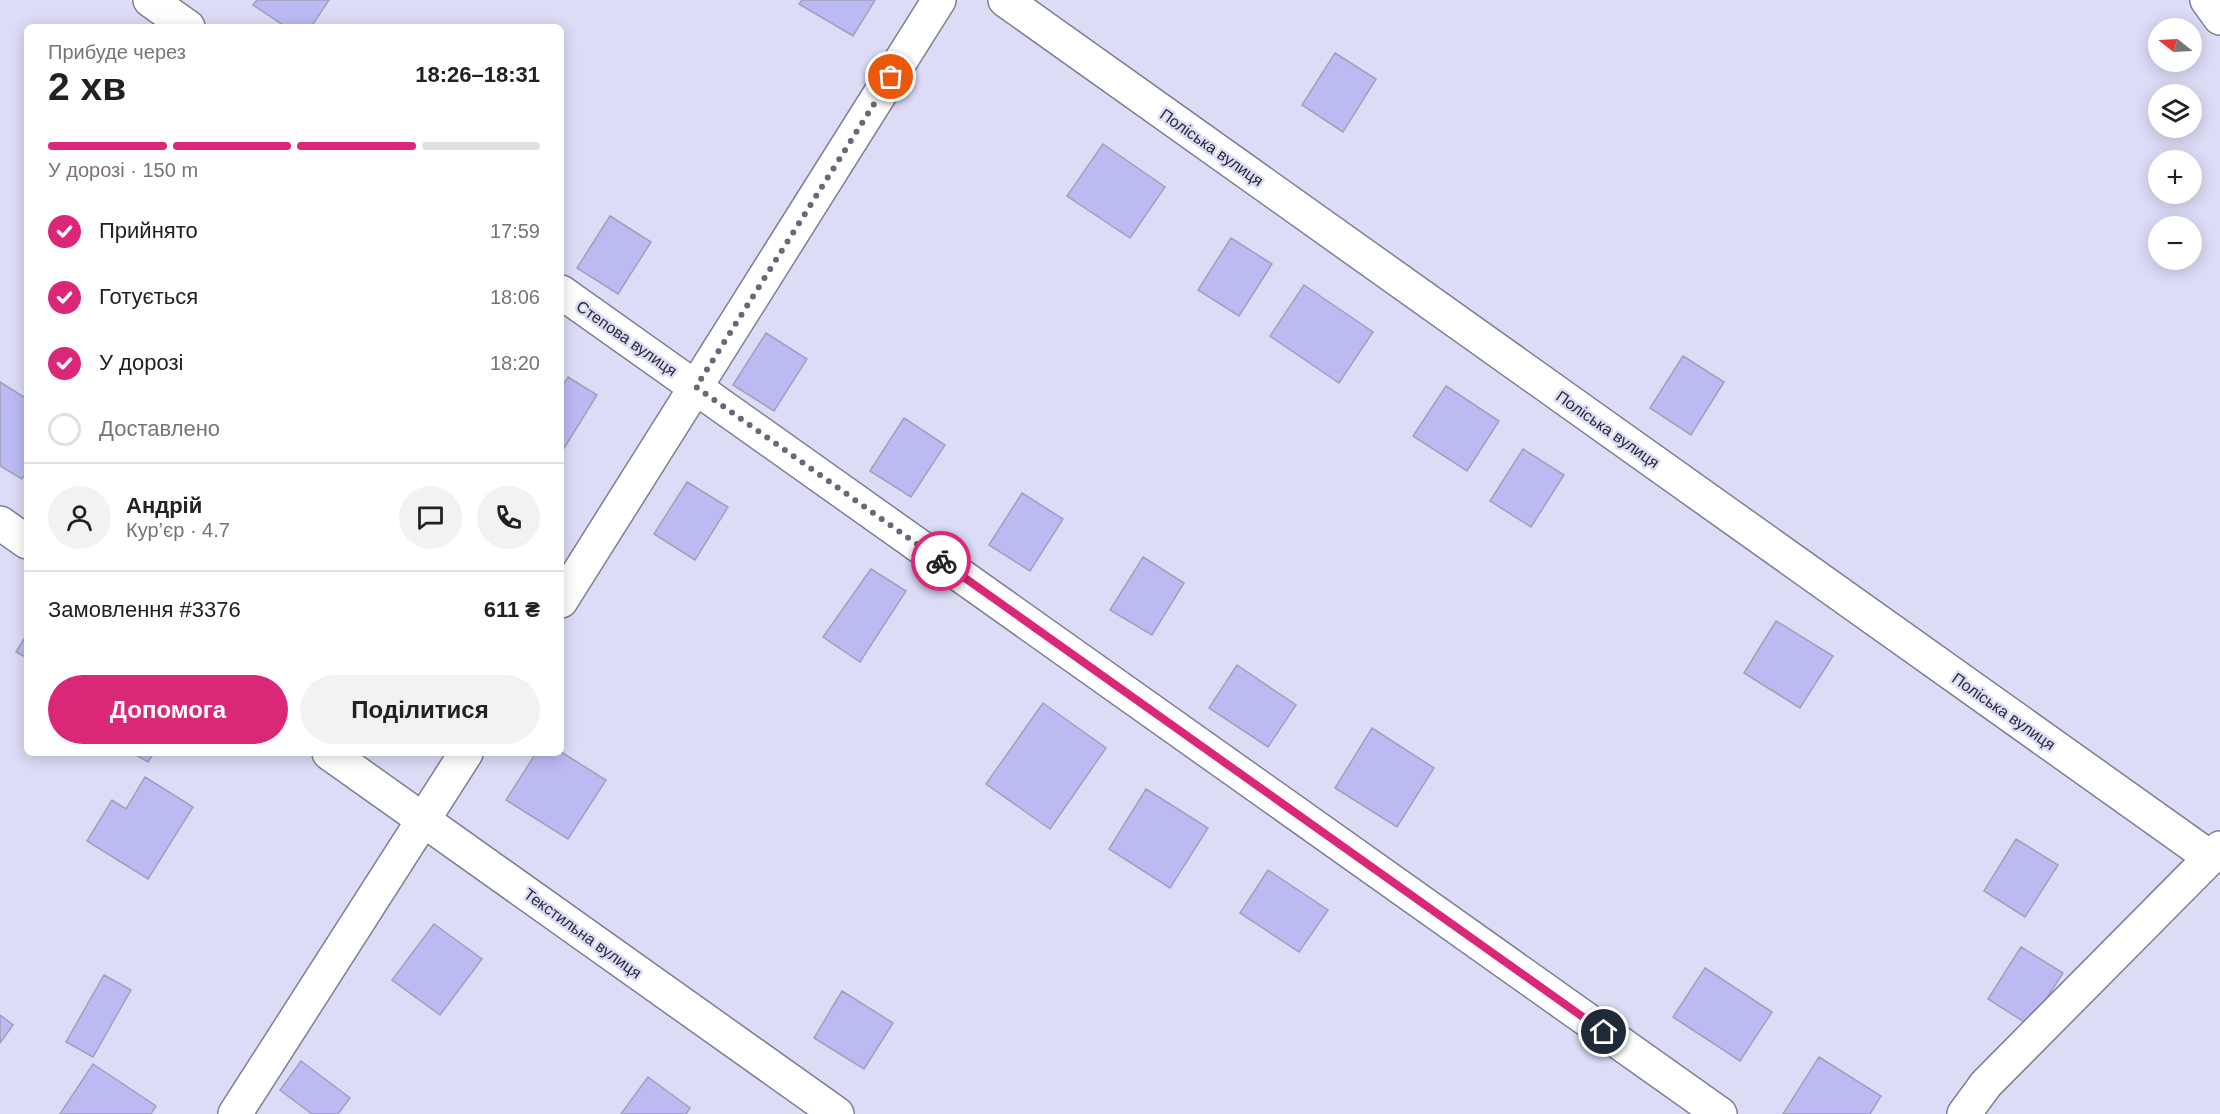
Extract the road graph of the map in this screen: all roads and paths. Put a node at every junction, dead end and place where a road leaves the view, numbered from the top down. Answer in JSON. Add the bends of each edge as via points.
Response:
{"nodes":[{"id":1,"x":150,"y":0,"type":"edge"},
{"id":2,"x":939,"y":0,"type":"edge"},
{"id":3,"x":1005,"y":0,"type":"edge"},
{"id":4,"x":2207,"y":0,"type":"edge"},
{"id":5,"x":2220,"y":18,"type":"edge"},
{"id":6,"x":184,"y":24,"type":"edge"},
{"id":7,"x":564,"y":293,"type":"edge"},
{"id":8,"x":696,"y":387,"type":"junction"},
{"id":9,"x":0,"y":523,"type":"edge"},
{"id":10,"x":24,"y":540,"type":"edge"},
{"id":11,"x":564,"y":597,"type":"edge"},
{"id":12,"x":333,"y":756,"type":"edge"},
{"id":13,"x":464,"y":756,"type":"edge"},
{"id":14,"x":424,"y":820,"type":"junction"},
{"id":15,"x":2215,"y":853,"type":"edge"},
{"id":16,"x":235,"y":1114,"type":"edge"},
{"id":17,"x":837,"y":1114,"type":"edge"},
{"id":18,"x":1720,"y":1114,"type":"edge"},
{"id":19,"x":1964,"y":1114,"type":"edge"}],
"edges":[{"from":1,"to":6,"type":"street"},
{"from":2,"to":8,"type":"street"},
{"from":3,"to":15,"type":"street","name":"Поліська вулиця"},
{"from":4,"to":5,"type":"street"},
{"from":7,"to":8,"type":"street","name":"Степова вулиця"},
{"from":8,"to":11,"type":"street"},
{"from":8,"to":18,"type":"street","name":"Степова вулиця"},
{"from":9,"to":10,"type":"street"},
{"from":12,"to":14,"type":"street","name":"Текстильна вулиця"},
{"from":13,"to":14,"type":"street"},
{"from":14,"to":16,"type":"street"},
{"from":14,"to":17,"type":"street","name":"Текстильна вулиця"},
{"from":15,"to":19,"type":"street","via":[[1986,1084]]}]}
